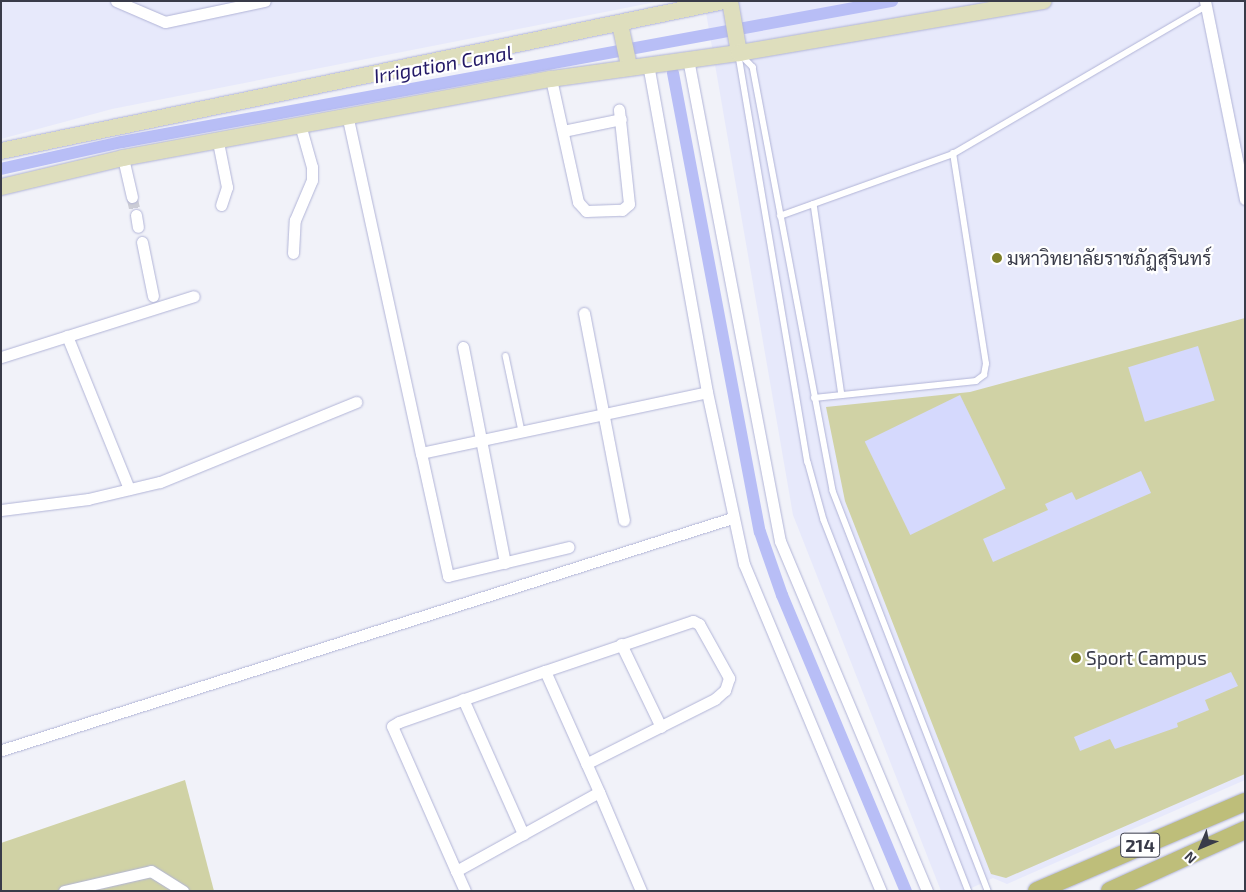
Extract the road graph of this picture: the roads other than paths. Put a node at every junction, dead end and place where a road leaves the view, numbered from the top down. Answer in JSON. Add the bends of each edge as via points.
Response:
{"nodes":[{"id":1,"x":116,"y":1,"type":"edge"},
{"id":2,"x":265,"y":1,"type":"edge"},
{"id":3,"x":1044,"y":1,"type":"edge"},
{"id":4,"x":1206,"y":4,"type":"edge"},
{"id":5,"x":222,"y":5,"type":"edge"},
{"id":6,"x":728,"y":5,"type":"edge"},
{"id":7,"x":621,"y":29,"type":"junction"},
{"id":8,"x":738,"y":49,"type":"junction"},
{"id":9,"x":688,"y":59,"type":"junction"},
{"id":10,"x":629,"y":62,"type":"junction"},
{"id":11,"x":648,"y":64,"type":"junction"},
{"id":12,"x":551,"y":80,"type":"junction"},
{"id":13,"x":348,"y":118,"type":"junction"},
{"id":14,"x":301,"y":128,"type":"junction"},
{"id":15,"x":563,"y":131,"type":"junction"},
{"id":16,"x":218,"y":142,"type":"junction"},
{"id":17,"x":1,"y":151,"type":"edge"},
{"id":18,"x":953,"y":154,"type":"junction"},
{"id":19,"x":123,"y":158,"type":"junction"},
{"id":20,"x":1,"y":187,"type":"edge"},
{"id":21,"x":132,"y":197,"type":"tunnel mouth"},
{"id":22,"x":1245,"y":199,"type":"edge"},
{"id":23,"x":814,"y":204,"type":"junction"},
{"id":24,"x":221,"y":205,"type":"dead end"},
{"id":25,"x":136,"y":214,"type":"tunnel mouth"},
{"id":26,"x":780,"y":216,"type":"junction"},
{"id":27,"x":138,"y":226,"type":"dead end"},
{"id":28,"x":142,"y":242,"type":"dead end"},
{"id":29,"x":293,"y":253,"type":"dead end"},
{"id":30,"x":153,"y":296,"type":"dead end"},
{"id":31,"x":194,"y":296,"type":"dead end"},
{"id":32,"x":584,"y":313,"type":"dead end"},
{"id":33,"x":68,"y":336,"type":"junction"},
{"id":34,"x":462,"y":348,"type":"dead end"},
{"id":35,"x":506,"y":356,"type":"dead end"},
{"id":36,"x":1,"y":357,"type":"edge"},
{"id":37,"x":708,"y":392,"type":"junction"},
{"id":38,"x":842,"y":395,"type":"junction"},
{"id":39,"x":814,"y":398,"type":"junction"},
{"id":40,"x":356,"y":402,"type":"dead end"},
{"id":41,"x":602,"y":413,"type":"junction"},
{"id":42,"x":522,"y":431,"type":"junction"},
{"id":43,"x":479,"y":440,"type":"junction"},
{"id":44,"x":421,"y":453,"type":"junction"},
{"id":45,"x":129,"y":489,"type":"junction"},
{"id":46,"x":1,"y":510,"type":"edge"},
{"id":47,"x":732,"y":518,"type":"junction"},
{"id":48,"x":624,"y":520,"type":"dead end"},
{"id":49,"x":569,"y":547,"type":"dead end"},
{"id":50,"x":505,"y":563,"type":"junction"},
{"id":51,"x":621,"y":644,"type":"junction"},
{"id":52,"x":545,"y":671,"type":"junction"},
{"id":53,"x":463,"y":699,"type":"junction"},
{"id":54,"x":661,"y":727,"type":"junction"},
{"id":55,"x":2,"y":750,"type":"edge"},
{"id":56,"x":586,"y":764,"type":"junction"},
{"id":57,"x":599,"y":792,"type":"junction"},
{"id":58,"x":1245,"y":802,"type":"edge"},
{"id":59,"x":1245,"y":830,"type":"edge"},
{"id":60,"x":523,"y":834,"type":"junction"},
{"id":61,"x":456,"y":871,"type":"junction"},
{"id":62,"x":64,"y":891,"type":"edge"},
{"id":63,"x":183,"y":891,"type":"edge"},
{"id":64,"x":465,"y":891,"type":"edge"},
{"id":65,"x":641,"y":891,"type":"edge"},
{"id":66,"x":881,"y":891,"type":"edge"},
{"id":67,"x":927,"y":891,"type":"edge"},
{"id":68,"x":969,"y":891,"type":"edge"},
{"id":69,"x":988,"y":891,"type":"edge"},
{"id":70,"x":1037,"y":891,"type":"edge"},
{"id":71,"x":1110,"y":891,"type":"edge"}],
"edges":[{"from":1,"to":5,"type":"street","via":[[166,22]]},
{"from":2,"to":5,"type":"street"},
{"from":3,"to":8,"type":"street"},
{"from":4,"to":18,"type":"lane"},
{"from":4,"to":22,"type":"street"},
{"from":6,"to":7,"type":"street"},
{"from":6,"to":8,"type":"street"},
{"from":7,"to":10,"type":"street"},
{"from":7,"to":17,"type":"street"},
{"from":8,"to":9,"type":"street"},
{"from":8,"to":26,"type":"lane","via":[[753,67]]},
{"from":8,"to":68,"type":"lane","via":[[808,462],[824,520]]},
{"from":9,"to":11,"type":"street"},
{"from":9,"to":67,"type":"street","via":[[780,540]]},
{"from":10,"to":11,"type":"street"},
{"from":10,"to":12,"type":"street"},
{"from":11,"to":37,"type":"street"},
{"from":12,"to":13,"type":"street"},
{"from":12,"to":15,"type":"street"},
{"from":13,"to":14,"type":"street"},
{"from":13,"to":44,"type":"street"},
{"from":14,"to":16,"type":"street"},
{"from":14,"to":29,"type":"street","via":[[312,167],[312,180],[295,220]]},
{"from":15,"to":15,"type":"street","via":[[620,115],[631,199],[622,210],[590,212],[581,208]]},
{"from":16,"to":19,"type":"street"},
{"from":16,"to":24,"type":"street","via":[[227,187]]},
{"from":18,"to":23,"type":"lane"},
{"from":18,"to":38,"type":"lane","via":[[986,364],[984,375],[976,380]]},
{"from":19,"to":20,"type":"street"},
{"from":19,"to":21,"type":"street"},
{"from":23,"to":26,"type":"lane"},
{"from":23,"to":38,"type":"lane"},
{"from":25,"to":27,"type":"street"},
{"from":26,"to":39,"type":"lane"},
{"from":28,"to":30,"type":"street"},
{"from":31,"to":33,"type":"street"},
{"from":32,"to":41,"type":"street"},
{"from":33,"to":36,"type":"street"},
{"from":33,"to":45,"type":"street"},
{"from":34,"to":43,"type":"street"},
{"from":35,"to":42,"type":"lane"},
{"from":37,"to":41,"type":"street"},
{"from":37,"to":47,"type":"street"},
{"from":38,"to":39,"type":"lane"},
{"from":39,"to":69,"type":"lane","via":[[841,516]]},
{"from":40,"to":45,"type":"street","via":[[178,476]]},
{"from":41,"to":42,"type":"street"},
{"from":41,"to":48,"type":"street"},
{"from":42,"to":43,"type":"street"},
{"from":43,"to":44,"type":"street"},
{"from":43,"to":50,"type":"street"},
{"from":44,"to":50,"type":"street","via":[[446,575]]},
{"from":45,"to":46,"type":"street","via":[[88,499]]},
{"from":47,"to":55,"type":"street"},
{"from":47,"to":66,"type":"street","via":[[752,588]]},
{"from":49,"to":50,"type":"street"},
{"from":51,"to":52,"type":"street"},
{"from":51,"to":54,"type":"street"},
{"from":51,"to":54,"type":"street","via":[[692,621],[699,624],[728,678],[725,690],[716,699]]},
{"from":52,"to":53,"type":"street"},
{"from":52,"to":56,"type":"street"},
{"from":53,"to":60,"type":"street"},
{"from":53,"to":61,"type":"street","via":[[392,726]]},
{"from":54,"to":56,"type":"street"},
{"from":56,"to":57,"type":"street"},
{"from":57,"to":60,"type":"street"},
{"from":57,"to":65,"type":"street"},
{"from":58,"to":70,"type":"main road","number":"214"},
{"from":59,"to":71,"type":"main road","number":"214"},
{"from":60,"to":61,"type":"street"},
{"from":61,"to":64,"type":"street"},
{"from":62,"to":63,"type":"street","via":[[151,871]]}]}
